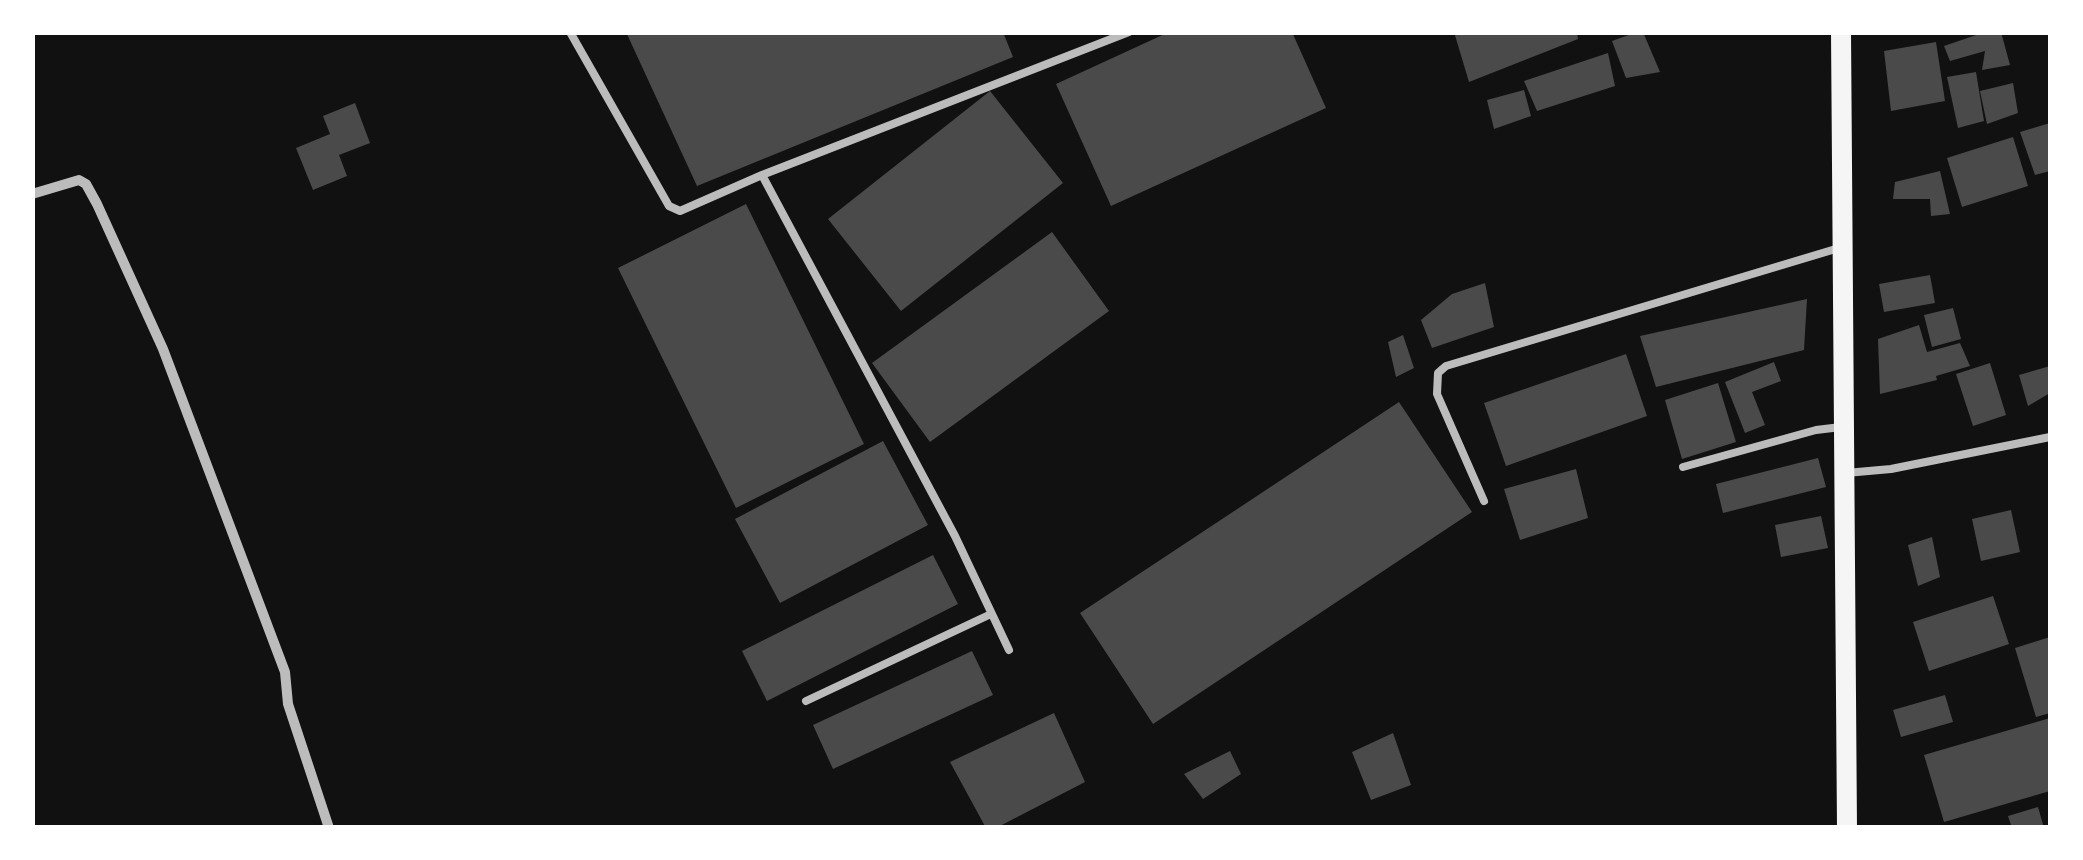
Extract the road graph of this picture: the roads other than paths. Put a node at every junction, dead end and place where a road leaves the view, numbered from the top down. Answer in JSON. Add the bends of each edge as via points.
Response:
{"nodes":[{"id":1,"x":570,"y":32,"type":"edge"},
{"id":2,"x":1129,"y":32,"type":"edge"},
{"id":3,"x":1841,"y":32,"type":"edge"},
{"id":4,"x":762,"y":175,"type":"junction"},
{"id":5,"x":32,"y":194,"type":"edge"},
{"id":6,"x":1843,"y":247,"type":"junction"},
{"id":7,"x":1845,"y":426,"type":"junction"},
{"id":8,"x":2050,"y":437,"type":"edge"},
{"id":9,"x":1683,"y":466,"type":"dead end"},
{"id":10,"x":1846,"y":473,"type":"junction"},
{"id":11,"x":1484,"y":501,"type":"dead end"},
{"id":12,"x":991,"y":614,"type":"junction"},
{"id":13,"x":1009,"y":650,"type":"dead end"},
{"id":14,"x":806,"y":701,"type":"dead end"},
{"id":15,"x":329,"y":828,"type":"edge"},
{"id":16,"x":1848,"y":828,"type":"edge"}],
"edges":[{"from":1,"to":4,"type":"lane","via":[[672,209]]},
{"from":2,"to":4,"type":"lane"},
{"from":3,"to":6,"type":"main road"},
{"from":4,"to":12,"type":"lane"},
{"from":5,"to":15,"type":"street","via":[[79,180],[97,204],[163,348],[272,636]]},
{"from":6,"to":7,"type":"main road"},
{"from":6,"to":11,"type":"lane","via":[[1446,366],[1438,373],[1437,394]]},
{"from":7,"to":9,"type":"lane"},
{"from":7,"to":10,"type":"main road"},
{"from":8,"to":10,"type":"lane"},
{"from":10,"to":16,"type":"main road"},
{"from":12,"to":13,"type":"lane"},
{"from":12,"to":14,"type":"lane"}]}
